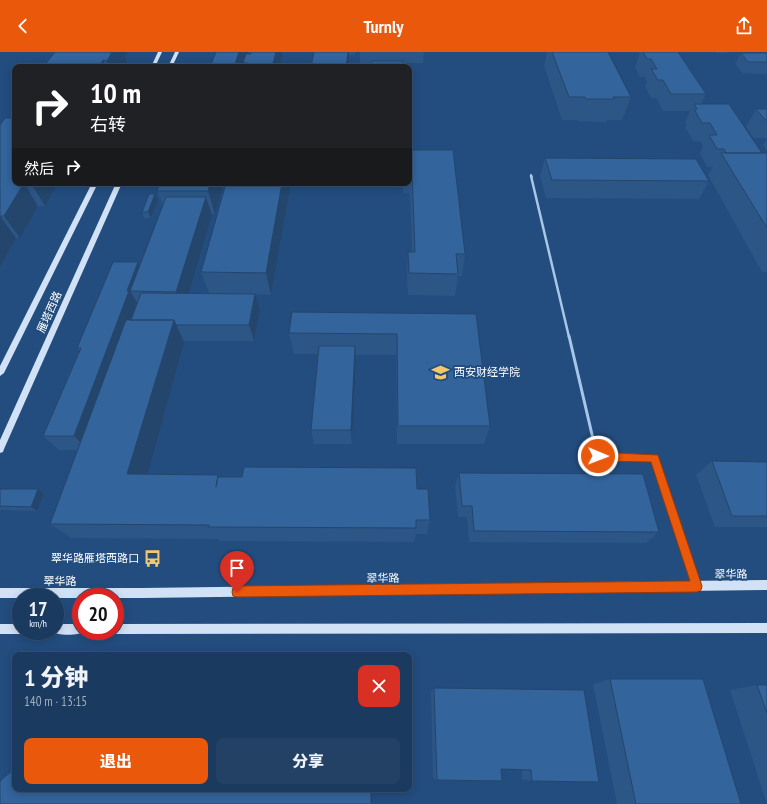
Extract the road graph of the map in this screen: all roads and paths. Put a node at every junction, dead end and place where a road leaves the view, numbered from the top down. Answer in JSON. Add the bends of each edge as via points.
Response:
{"nodes":[{"id":1,"x":160,"y":52,"type":"edge"},
{"id":2,"x":177,"y":52,"type":"edge"},
{"id":3,"x":154,"y":64,"type":"edge"},
{"id":4,"x":171,"y":64,"type":"edge"},
{"id":5,"x":531,"y":175,"type":"dead end"},
{"id":6,"x":94,"y":186,"type":"edge"},
{"id":7,"x":118,"y":186,"type":"edge"},
{"id":8,"x":0,"y":374,"type":"edge"},
{"id":9,"x":0,"y":449,"type":"edge"},
{"id":10,"x":767,"y":585,"type":"edge"},
{"id":11,"x":697,"y":586,"type":"junction"},
{"id":12,"x":0,"y":593,"type":"edge"},
{"id":13,"x":767,"y":628,"type":"edge"},
{"id":14,"x":0,"y":629,"type":"edge"},
{"id":15,"x":12,"y":629,"type":"edge"},
{"id":16,"x":124,"y":629,"type":"edge"}],
"edges":[{"from":1,"to":3,"type":"main road"},
{"from":2,"to":4,"type":"main road"},
{"from":5,"to":11,"type":"lane","via":[[598,456],[655,458]]},
{"from":6,"to":8,"type":"main road","name":"雁塔西路"},
{"from":7,"to":9,"type":"main road","name":"雁塔西路"},
{"from":10,"to":11,"type":"main road","name":"翠华路"},
{"from":11,"to":12,"type":"main road","name":"翠华路"},
{"from":13,"to":16,"type":"main road"},
{"from":14,"to":15,"type":"main road"}]}
